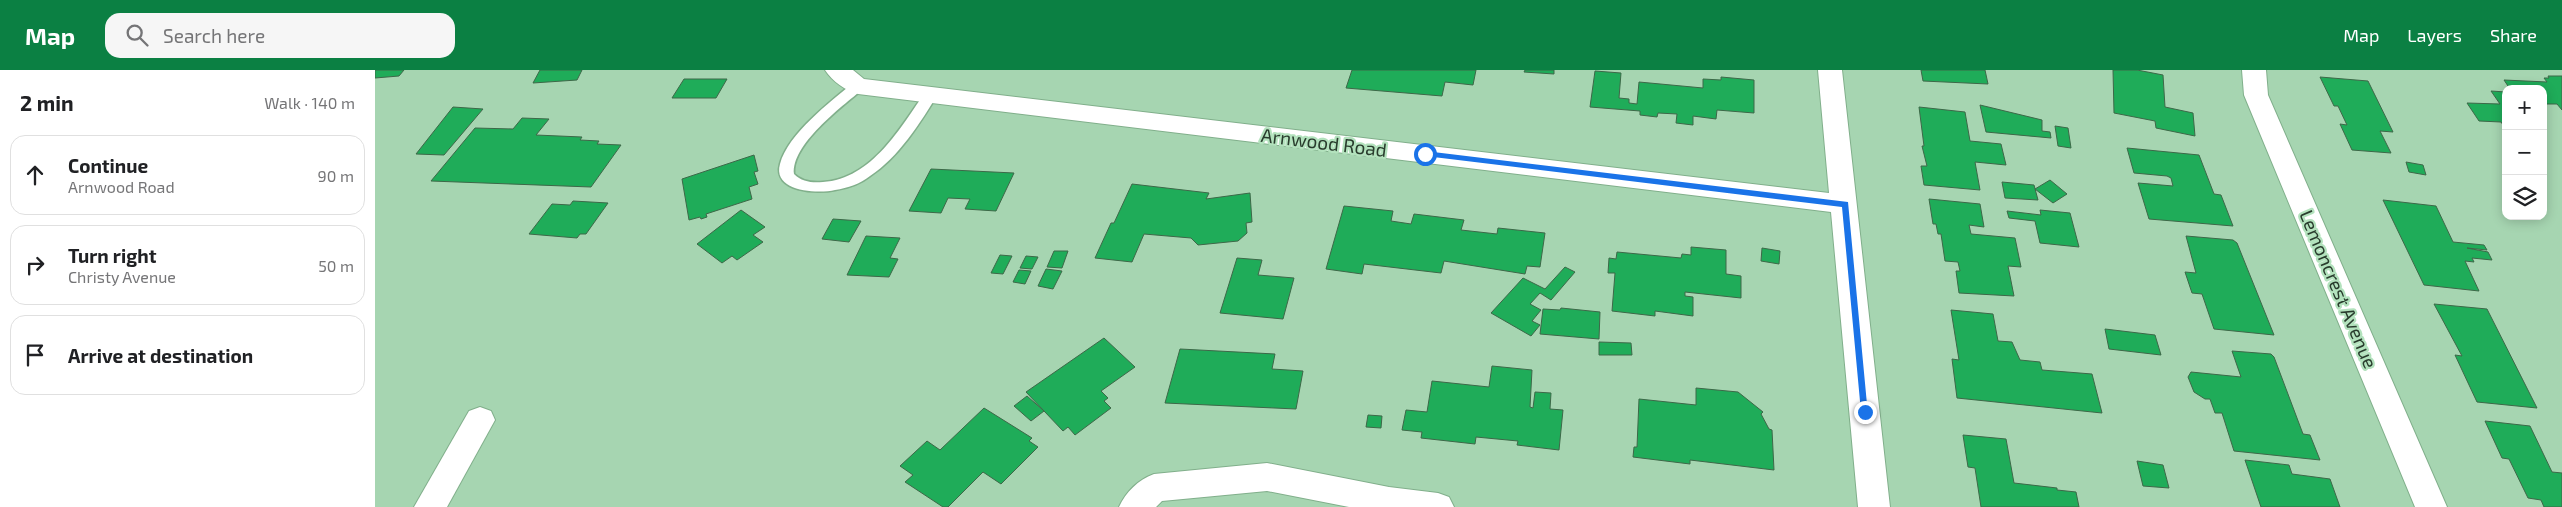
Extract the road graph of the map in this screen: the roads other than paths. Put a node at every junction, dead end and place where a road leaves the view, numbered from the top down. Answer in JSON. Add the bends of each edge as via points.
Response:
{"nodes":[{"id":1,"x":837,"y":70,"type":"edge"},
{"id":2,"x":1830,"y":70,"type":"edge"},
{"id":3,"x":2254,"y":70,"type":"edge"},
{"id":4,"x":858,"y":86,"type":"junction"},
{"id":5,"x":931,"y":94,"type":"junction"},
{"id":6,"x":1845,"y":204,"type":"junction"},
{"id":7,"x":480,"y":420,"type":"dead end"},
{"id":8,"x":430,"y":507,"type":"edge"},
{"id":9,"x":1135,"y":507,"type":"edge"},
{"id":10,"x":1438,"y":507,"type":"edge"},
{"id":11,"x":1874,"y":507,"type":"edge"},
{"id":12,"x":2431,"y":507,"type":"edge"}],
"edges":[{"from":1,"to":4,"type":"street"},
{"from":2,"to":6,"type":"street"},
{"from":3,"to":12,"type":"street","name":"Lemoncrest Avenue","via":[[2257,95]]},
{"from":4,"to":5,"type":"street","name":"Arnwood Road"},
{"from":4,"to":5,"type":"lane","via":[[801,139],[785,166],[786,174],[793,182],[807,187],[833,186],[855,179],[887,152]]},
{"from":5,"to":6,"type":"street","name":"Arnwood Road"},
{"from":6,"to":11,"type":"street"},
{"from":7,"to":8,"type":"street"},
{"from":9,"to":10,"type":"street","via":[[1154,488],[1267,477],[1389,501]]}]}
